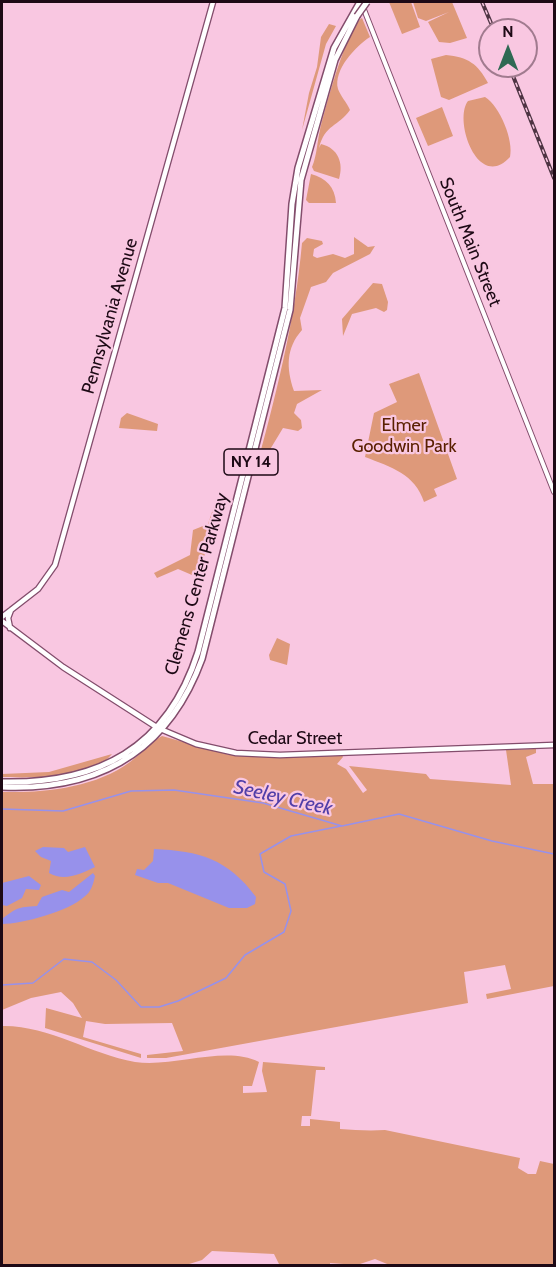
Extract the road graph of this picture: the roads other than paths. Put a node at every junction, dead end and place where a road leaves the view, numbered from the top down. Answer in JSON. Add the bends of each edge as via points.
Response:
{"nodes":[{"id":1,"x":213,"y":2,"type":"edge"},
{"id":2,"x":361,"y":2,"type":"edge"},
{"id":3,"x":367,"y":2,"type":"edge"},
{"id":4,"x":555,"y":492,"type":"edge"},
{"id":5,"x":11,"y":610,"type":"junction"},
{"id":6,"x":2,"y":619,"type":"edge"},
{"id":7,"x":10,"y":628,"type":"junction"},
{"id":8,"x":158,"y":728,"type":"junction"},
{"id":9,"x":555,"y":745,"type":"edge"},
{"id":10,"x":2,"y":782,"type":"edge"},
{"id":11,"x":2,"y":787,"type":"edge"}],
"edges":[{"from":1,"to":5,"type":"main road","name":"Pennsylvania Avenue","via":[[55,565],[38,589]]},
{"from":2,"to":4,"type":"street","name":"South Main Street"},
{"from":2,"to":8,"type":"main road","name":"Clemens Center Parkway","number":"NY 14","via":[[334,48],[298,168],[285,308],[198,652],[178,699]]},
{"from":3,"to":8,"type":"main road","name":"Clemens Center Parkway","number":"NY 14","bridge":true,"via":[[335,60],[301,180],[290,310],[202,659],[187,693]]},
{"from":5,"to":6,"type":"main road","name":"Pennsylvania Avenue"},
{"from":5,"to":7,"type":"main road"},
{"from":6,"to":7,"type":"main road","name":"Cedar Street"},
{"from":7,"to":8,"type":"main road","name":"Cedar Street"},
{"from":8,"to":9,"type":"main road","name":"Cedar Street","via":[[196,744],[236,753],[280,755]]},
{"from":8,"to":10,"type":"main road","name":"Clemens Center Parkway","number":"NY 14","via":[[95,770],[55,781]]},
{"from":8,"to":11,"type":"main road","name":"Clemens Center Parkway","number":"NY 14","via":[[123,761],[86,779],[56,786]]}]}
